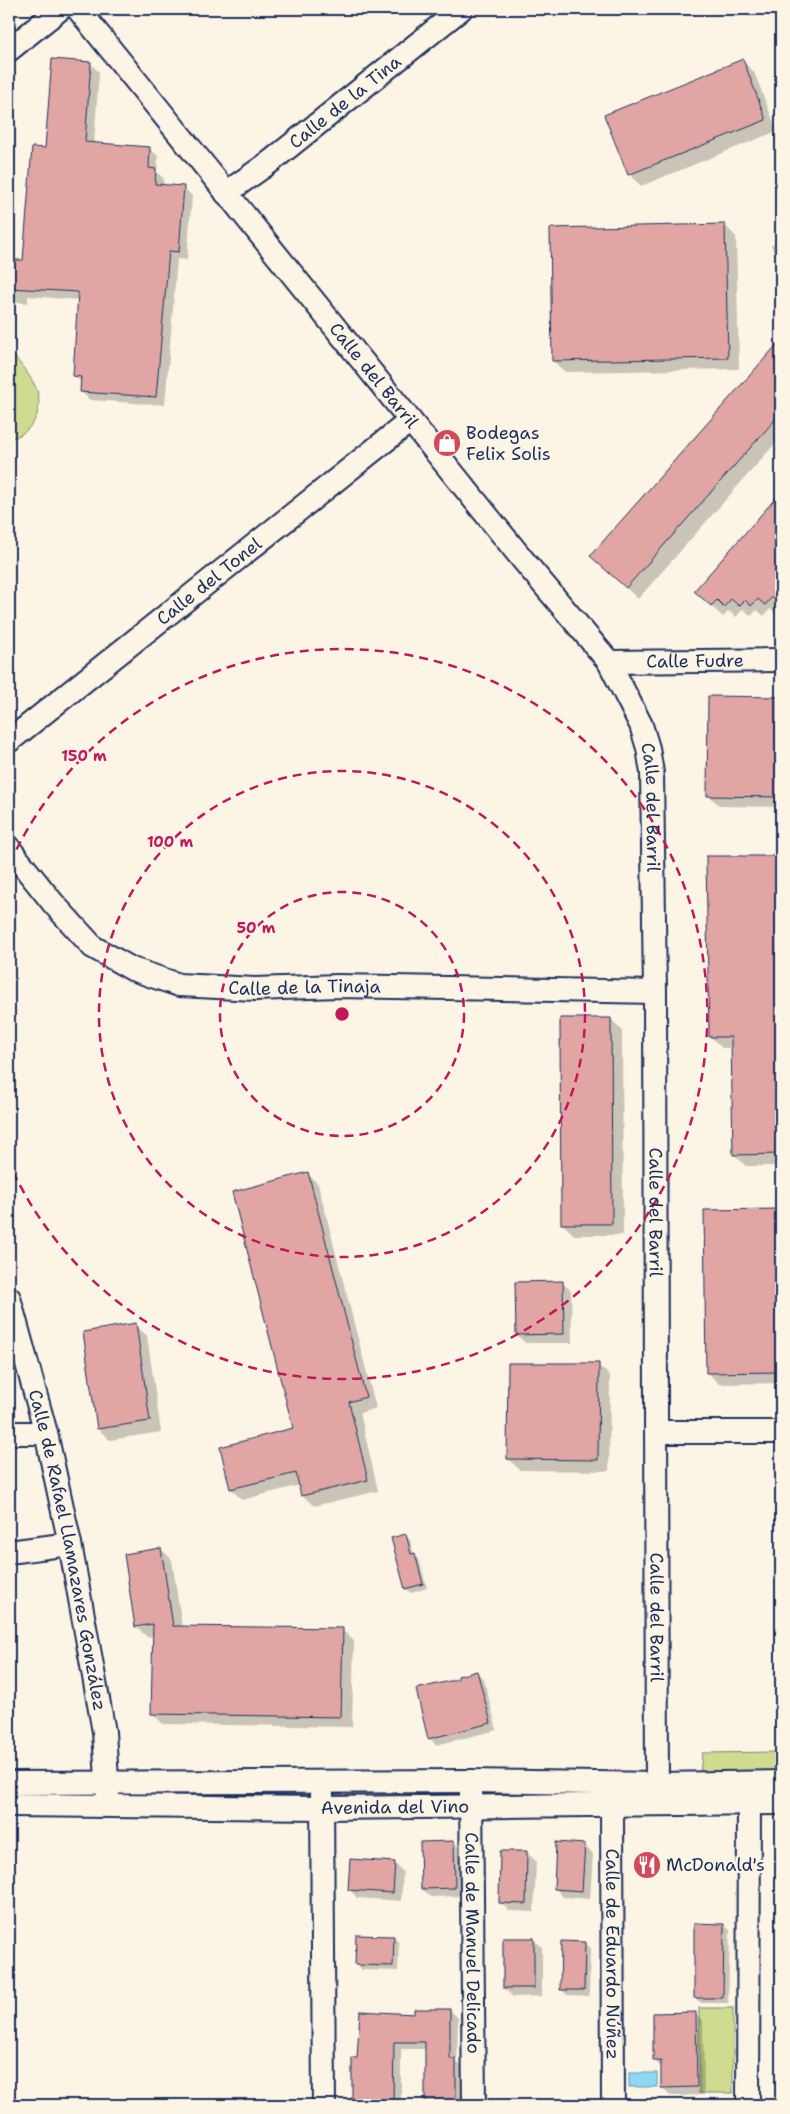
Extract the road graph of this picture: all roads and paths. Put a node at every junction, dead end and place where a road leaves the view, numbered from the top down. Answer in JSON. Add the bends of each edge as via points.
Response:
{"nodes":[{"id":1,"x":60,"y":9,"type":"edge"},
{"id":2,"x":78,"y":9,"type":"edge"},
{"id":3,"x":461,"y":9,"type":"edge"},
{"id":4,"x":9,"y":50,"type":"edge"},
{"id":5,"x":226,"y":193,"type":"junction"},
{"id":6,"x":410,"y":421,"type":"junction"},
{"id":7,"x":781,"y":660,"type":"edge"},
{"id":8,"x":609,"y":662,"type":"junction"},
{"id":9,"x":9,"y":741,"type":"edge"},
{"id":10,"x":9,"y":848,"type":"edge"},
{"id":11,"x":654,"y":992,"type":"junction"},
{"id":12,"x":9,"y":1298,"type":"edge"},
{"id":13,"x":656,"y":1432,"type":"junction"},
{"id":14,"x":781,"y":1432,"type":"edge"},
{"id":15,"x":9,"y":1433,"type":"edge"},
{"id":16,"x":46,"y":1433,"type":"junction"},
{"id":17,"x":70,"y":1544,"type":"junction"},
{"id":18,"x":9,"y":1552,"type":"edge"},
{"id":19,"x":323,"y":1781,"type":"junction"},
{"id":20,"x":471,"y":1781,"type":"junction"},
{"id":21,"x":108,"y":1782,"type":"junction"},
{"id":22,"x":781,"y":1782,"type":"edge"},
{"id":23,"x":9,"y":1783,"type":"edge"},
{"id":24,"x":657,"y":1794,"type":"junction"},
{"id":25,"x":781,"y":1803,"type":"edge"},
{"id":26,"x":9,"y":1804,"type":"edge"},
{"id":27,"x":109,"y":1804,"type":"junction"},
{"id":28,"x":612,"y":1804,"type":"junction"},
{"id":29,"x":749,"y":1804,"type":"junction"},
{"id":30,"x":471,"y":1806,"type":"junction"},
{"id":31,"x":322,"y":1808,"type":"junction"},
{"id":32,"x":324,"y":2105,"type":"edge"},
{"id":33,"x":474,"y":2105,"type":"edge"},
{"id":34,"x":613,"y":2105,"type":"edge"},
{"id":35,"x":748,"y":2105,"type":"edge"}],
"edges":[{"from":1,"to":4,"type":"street"},
{"from":2,"to":5,"type":"street","name":"Calle del Barril"},
{"from":3,"to":5,"type":"street","name":"Calle de la Tina","via":[[270,162]]},
{"from":5,"to":6,"type":"street","name":"Calle del Barril"},
{"from":6,"to":8,"type":"street","name":"Calle del Barril"},
{"from":6,"to":9,"type":"street","name":"Calle del Tonel"},
{"from":7,"to":8,"type":"street","name":"Calle Fudre"},
{"from":8,"to":11,"type":"street","name":"Calle del Barril","via":[[641,726],[652,773]]},
{"from":10,"to":11,"type":"street","name":"Calle de la Tinaja","via":[[93,947],[132,969],[179,985],[255,989],[338,986]]},
{"from":11,"to":13,"type":"street","name":"Calle del Barril"},
{"from":12,"to":16,"type":"street","name":"Calle de Rafael Llamazares González"},
{"from":13,"to":14,"type":"street"},
{"from":13,"to":24,"type":"street","name":"Calle del Barril"},
{"from":15,"to":16,"type":"street"},
{"from":16,"to":17,"type":"street","name":"Calle de Rafael Llamazares González"},
{"from":17,"to":18,"type":"street"},
{"from":17,"to":21,"type":"street","name":"Calle de Rafael Llamazares González","via":[[104,1732]]},
{"from":19,"to":20,"type":"street","name":"Avenida del Vino"},
{"from":19,"to":21,"type":"street","name":"Avenida del Vino"},
{"from":19,"to":31,"type":"street"},
{"from":20,"to":24,"type":"street","name":"Avenida del Vino"},
{"from":20,"to":30,"type":"street","name":"Calle de Manuel Delicado"},
{"from":21,"to":23,"type":"street","name":"Avenida del Vino"},
{"from":21,"to":27,"type":"street","name":"Calle de Rafael Llamazares González"},
{"from":22,"to":24,"type":"street","name":"Avenida del Vino"},
{"from":24,"to":28,"type":"street","name":"Avenida del Vino"},
{"from":24,"to":29,"type":"street","name":"Avenida del Vino"},
{"from":25,"to":29,"type":"street","name":"Avenida del Vino"},
{"from":26,"to":27,"type":"street","name":"Avenida del Vino"},
{"from":27,"to":31,"type":"street","name":"Avenida del Vino"},
{"from":28,"to":30,"type":"street","name":"Avenida del Vino"},
{"from":28,"to":34,"type":"street","name":"Calle de Eduardo Núñez"},
{"from":29,"to":35,"type":"street"},
{"from":30,"to":31,"type":"street","name":"Avenida del Vino"},
{"from":30,"to":33,"type":"street","name":"Calle de Manuel Delicado"},
{"from":31,"to":32,"type":"street"}]}
